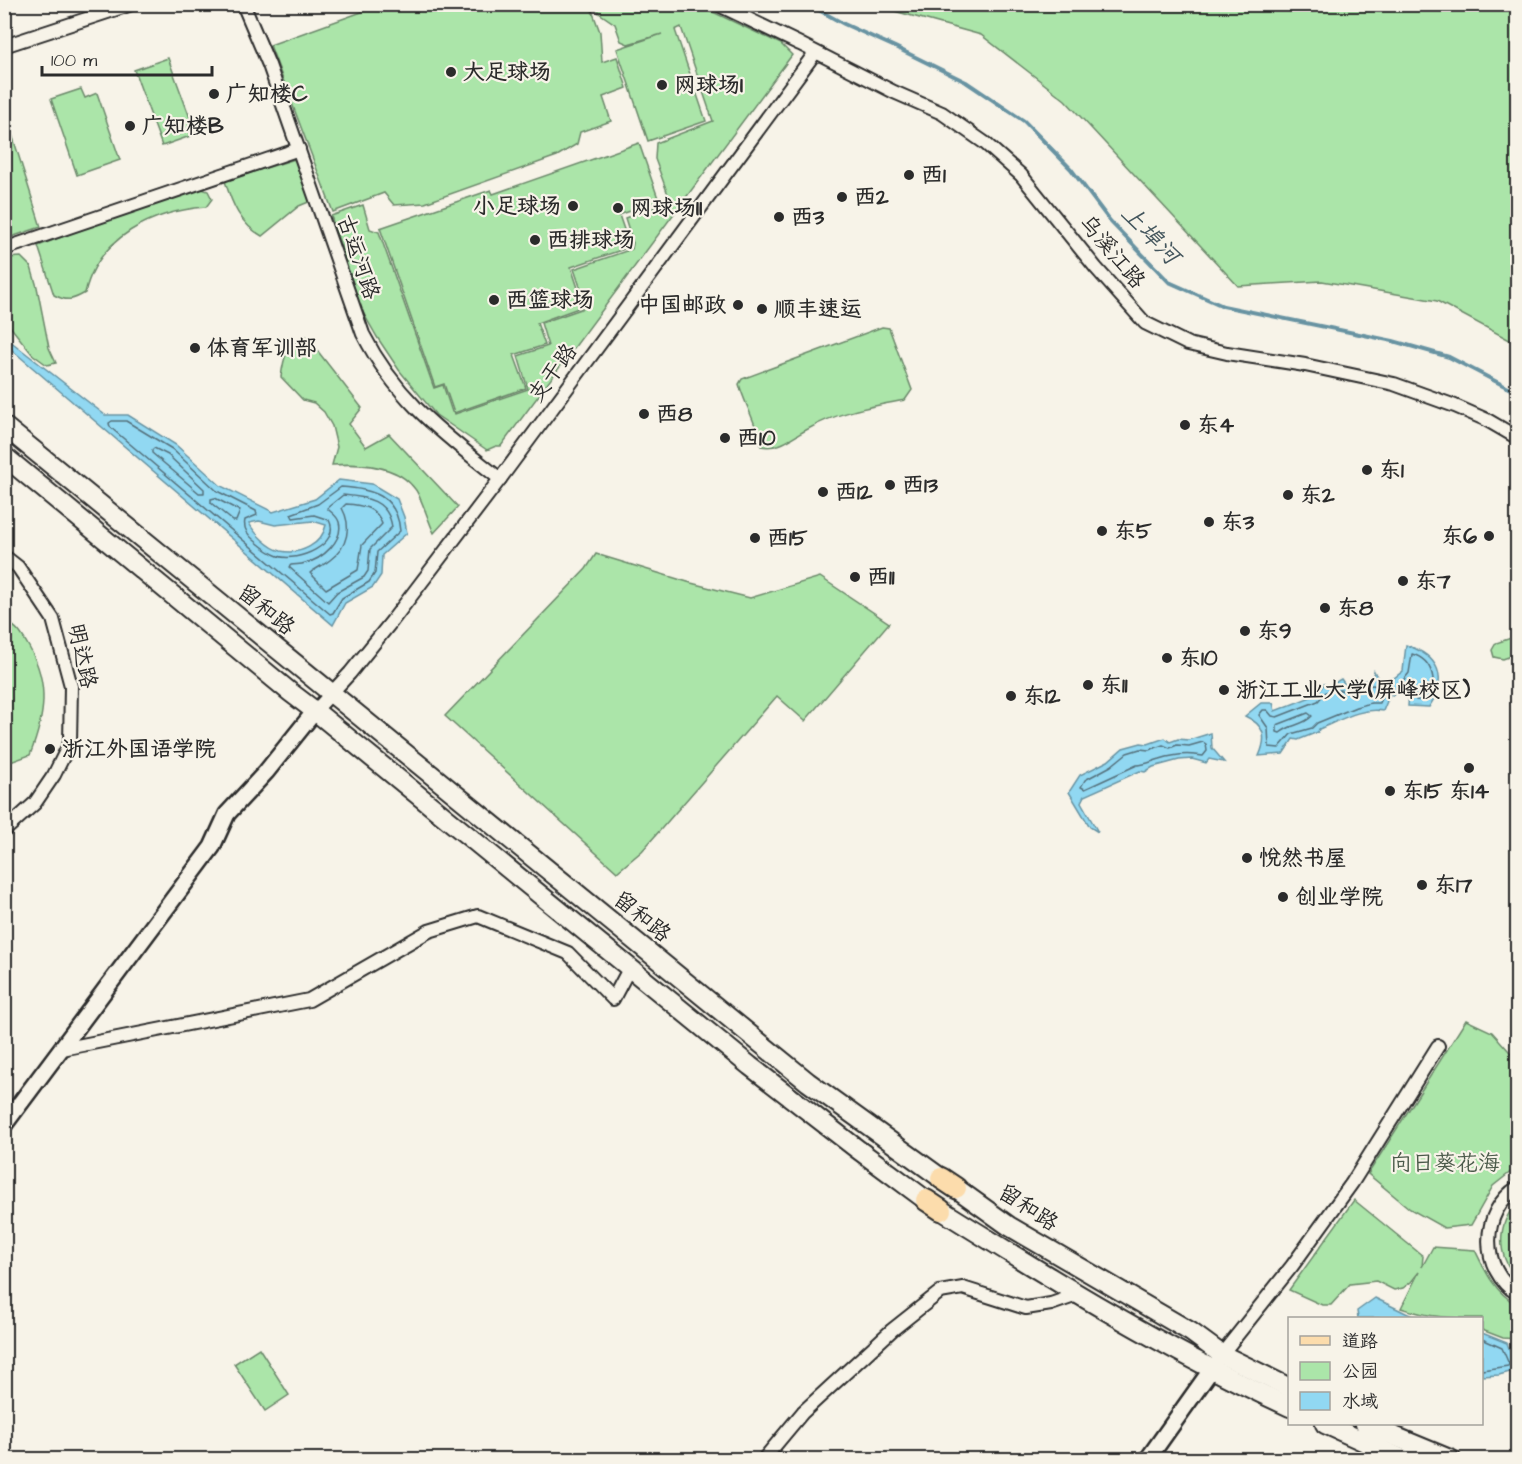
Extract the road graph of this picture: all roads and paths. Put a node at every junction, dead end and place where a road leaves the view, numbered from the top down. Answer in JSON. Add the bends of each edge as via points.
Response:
{"nodes":[{"id":1,"x":132,"y":4,"type":"edge"},
{"id":2,"x":243,"y":4,"type":"edge"},
{"id":3,"x":717,"y":4,"type":"edge"},
{"id":4,"x":4,"y":46,"type":"edge"},
{"id":5,"x":815,"y":53,"type":"junction"},
{"id":6,"x":299,"y":150,"type":"junction"},
{"id":7,"x":4,"y":249,"type":"edge"},
{"id":8,"x":4,"y":426,"type":"edge"},
{"id":9,"x":1518,"y":438,"type":"edge"},
{"id":10,"x":4,"y":456,"type":"edge"},
{"id":11,"x":500,"y":479,"type":"junction"},
{"id":12,"x":4,"y":555,"type":"edge"},
{"id":13,"x":331,"y":694,"type":"junction"},
{"id":14,"x":315,"y":711,"type":"junction"},
{"id":15,"x":4,"y":831,"type":"edge"},
{"id":16,"x":630,"y":968,"type":"junction"},
{"id":17,"x":1438,"y":1046,"type":"dead end"},
{"id":18,"x":62,"y":1049,"type":"junction"},
{"id":19,"x":4,"y":1125,"type":"edge"},
{"id":20,"x":1518,"y":1187,"type":"edge"},
{"id":21,"x":1518,"y":1294,"type":"edge"},
{"id":22,"x":1077,"y":1295,"type":"junction"},
{"id":23,"x":1221,"y":1354,"type":"junction"},
{"id":24,"x":1211,"y":1370,"type":"junction"},
{"id":25,"x":1288,"y":1387,"type":"edge"},
{"id":26,"x":1288,"y":1406,"type":"edge"},
{"id":27,"x":1327,"y":1425,"type":"edge"},
{"id":28,"x":1367,"y":1425,"type":"edge"},
{"id":29,"x":763,"y":1460,"type":"edge"},
{"id":30,"x":1147,"y":1460,"type":"edge"},
{"id":31,"x":1406,"y":1460,"type":"edge"},
{"id":32,"x":1452,"y":1460,"type":"edge"}],
"edges":[{"from":1,"to":4,"type":"street"},
{"from":2,"to":6,"type":"street","name":"古运河路"},
{"from":3,"to":5,"type":"street","name":"乌溪江路"},
{"from":5,"to":9,"type":"street","name":"乌溪江路","via":[[942,113],[985,143],[1021,175],[1145,323],[1188,344],[1395,384],[1487,420]]},
{"from":5,"to":11,"type":"street","name":"支干路"},
{"from":6,"to":7,"type":"street"},
{"from":6,"to":11,"type":"street","name":"古运河路","via":[[363,334],[377,362],[424,416]]},
{"from":8,"to":13,"type":"main road","name":"留和路"},
{"from":10,"to":14,"type":"main road","name":"留和路"},
{"from":11,"to":13,"type":"street","name":"支干路"},
{"from":12,"to":15,"type":"street","name":"明达路","via":[[18,567],[53,619],[71,686],[70,743],[35,803]]},
{"from":13,"to":14,"type":"street","name":"支干路"},
{"from":13,"to":23,"type":"main road","name":"留和路","via":[[808,1082],[1009,1226],[1191,1332]]},
{"from":14,"to":16,"type":"main road","name":"留和路"},
{"from":14,"to":18,"type":"street","via":[[227,814],[212,847]]},
{"from":16,"to":18,"type":"street","via":[[613,999],[568,953],[478,916],[429,932],[309,1000]]},
{"from":16,"to":22,"type":"main road","name":"留和路","via":[[782,1092],[934,1205]]},
{"from":17,"to":23,"type":"street","via":[[1352,1183]]},
{"from":18,"to":19,"type":"street"},
{"from":20,"to":21,"type":"street","via":[[1500,1203],[1493,1216],[1489,1240],[1492,1264],[1500,1278]]},
{"from":22,"to":24,"type":"main road","name":"留和路"},
{"from":22,"to":29,"type":"street","via":[[1026,1308],[963,1288],[940,1292],[892,1330],[803,1412]]},
{"from":23,"to":24,"type":"street"},
{"from":23,"to":25,"type":"main road","name":"留和路"},
{"from":24,"to":26,"type":"main road","name":"留和路"},
{"from":24,"to":30,"type":"street"},
{"from":27,"to":31,"type":"main road"},
{"from":28,"to":32,"type":"main road"}]}
